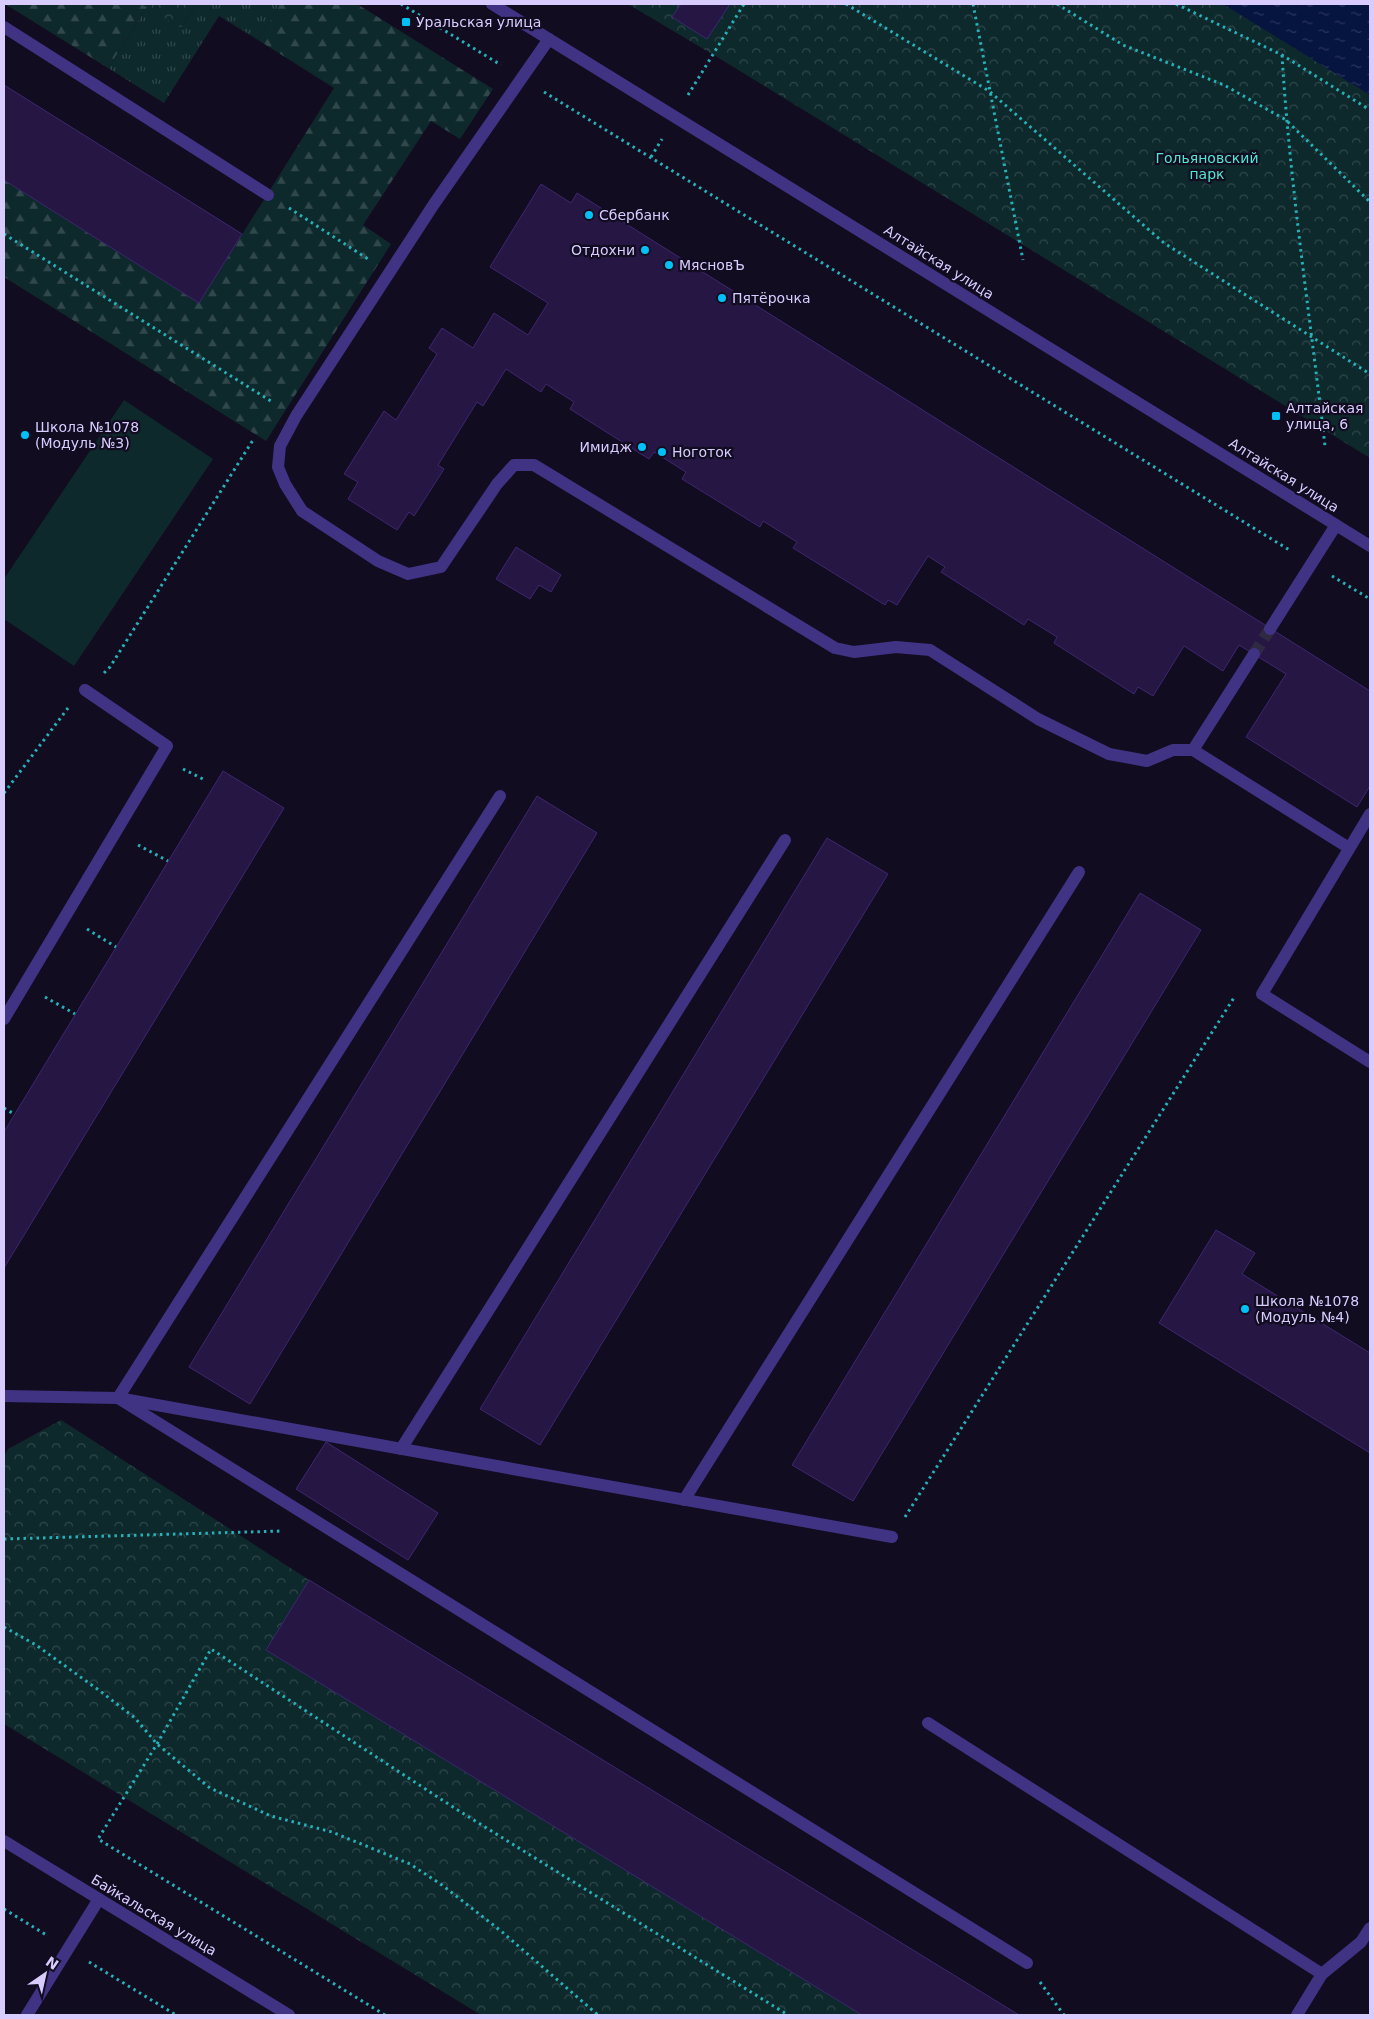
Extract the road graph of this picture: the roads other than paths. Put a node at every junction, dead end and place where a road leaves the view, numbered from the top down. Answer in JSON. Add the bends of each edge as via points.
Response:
{"nodes":[{"id":1,"x":492,"y":4,"type":"edge"},
{"id":2,"x":4,"y":27,"type":"edge"},
{"id":3,"x":549,"y":39,"type":"junction"},
{"id":4,"x":268,"y":195,"type":"road end"},
{"id":5,"x":1336,"y":525,"type":"junction"},
{"id":6,"x":1370,"y":546,"type":"edge"},
{"id":7,"x":1270,"y":628,"type":"tunnel mouth"},
{"id":8,"x":1254,"y":654,"type":"tunnel mouth"},
{"id":9,"x":85,"y":690,"type":"road end"},
{"id":10,"x":1193,"y":750,"type":"junction"},
{"id":11,"x":500,"y":796,"type":"dead end"},
{"id":12,"x":1370,"y":814,"type":"edge"},
{"id":13,"x":785,"y":840,"type":"dead end"},
{"id":14,"x":1349,"y":848,"type":"junction"},
{"id":15,"x":1079,"y":872,"type":"dead end"},
{"id":16,"x":4,"y":1018,"type":"edge"},
{"id":17,"x":1370,"y":1062,"type":"edge"},
{"id":18,"x":4,"y":1396,"type":"edge"},
{"id":19,"x":118,"y":1398,"type":"junction"},
{"id":20,"x":401,"y":1448,"type":"junction"},
{"id":21,"x":684,"y":1500,"type":"junction"},
{"id":22,"x":892,"y":1537,"type":"road end"},
{"id":23,"x":928,"y":1723,"type":"dead end"},
{"id":24,"x":4,"y":1841,"type":"edge"},
{"id":25,"x":99,"y":1900,"type":"junction"},
{"id":26,"x":1370,"y":1928,"type":"edge"},
{"id":27,"x":1027,"y":1964,"type":"road end"},
{"id":28,"x":1322,"y":1974,"type":"junction"},
{"id":29,"x":27,"y":2015,"type":"edge"},
{"id":30,"x":289,"y":2015,"type":"edge"},
{"id":31,"x":1297,"y":2015,"type":"edge"}],
"edges":[{"from":1,"to":3,"type":"street","name":"Алтайская улица"},
{"from":2,"to":4,"type":"street"},
{"from":3,"to":5,"type":"street","name":"Алтайская улица"},
{"from":3,"to":10,"type":"street","via":[[434,204],[296,416],[280,446],[278,467],[302,511],[378,561],[408,574],[441,567],[497,484],[514,465],[534,466],[835,648],[854,652],[896,647],[930,650],[1038,719],[1109,754],[1147,761],[1173,750]]},
{"from":5,"to":6,"type":"street","name":"Алтайская улица"},
{"from":5,"to":7,"type":"street"},
{"from":8,"to":10,"type":"street"},
{"from":9,"to":16,"type":"street","via":[[167,746]]},
{"from":10,"to":14,"type":"street"},
{"from":11,"to":19,"type":"street"},
{"from":12,"to":14,"type":"street"},
{"from":13,"to":20,"type":"street"},
{"from":14,"to":17,"type":"street","via":[[1262,994]]},
{"from":15,"to":21,"type":"street"},
{"from":18,"to":19,"type":"street"},
{"from":19,"to":20,"type":"street"},
{"from":19,"to":27,"type":"street"},
{"from":20,"to":21,"type":"street"},
{"from":21,"to":22,"type":"street"},
{"from":23,"to":28,"type":"street"},
{"from":24,"to":25,"type":"street","name":"Байкальская улица"},
{"from":25,"to":29,"type":"street"},
{"from":25,"to":30,"type":"street","name":"Байкальская улица"},
{"from":26,"to":28,"type":"street","via":[[1361,1942]]},
{"from":28,"to":31,"type":"street"}]}
